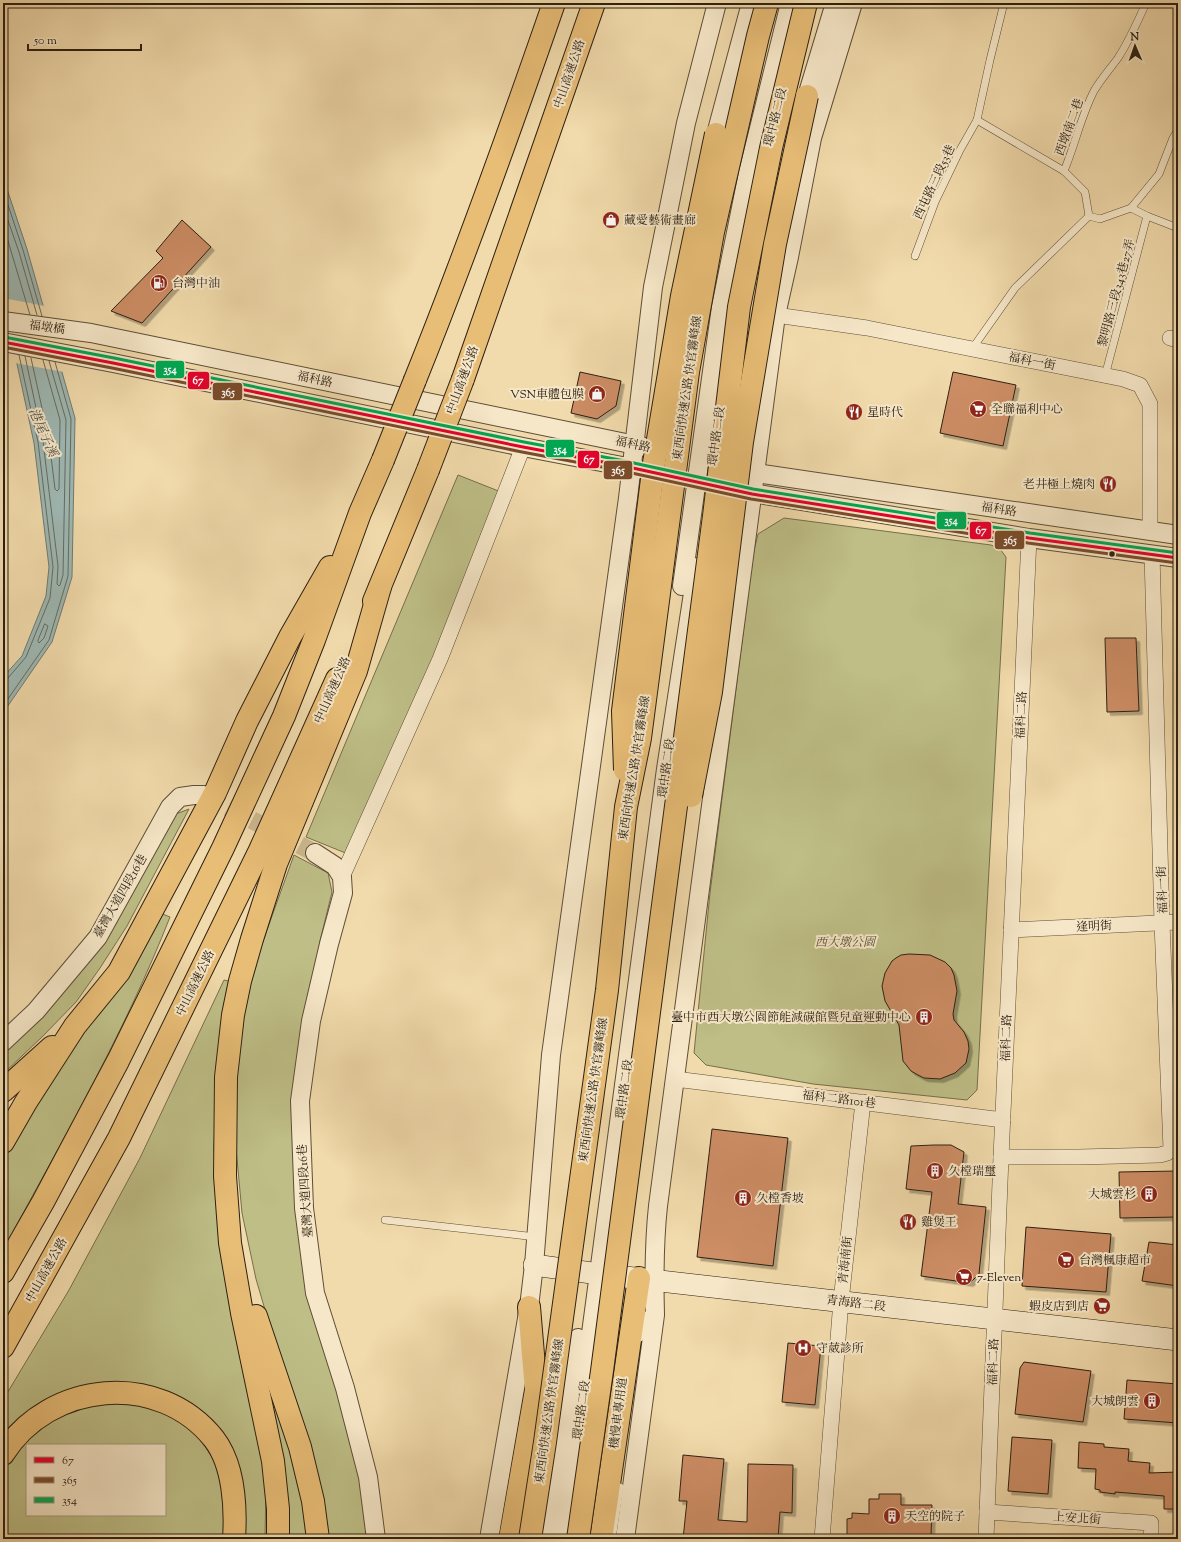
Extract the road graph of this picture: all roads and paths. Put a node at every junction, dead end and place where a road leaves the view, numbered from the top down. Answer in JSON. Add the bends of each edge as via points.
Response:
{"nodes":[{"id":1,"x":554,"y":3,"type":"edge"},
{"id":2,"x":594,"y":3,"type":"edge"},
{"id":3,"x":717,"y":3,"type":"edge"},
{"id":4,"x":751,"y":3,"type":"edge"},
{"id":5,"x":767,"y":3,"type":"edge"},
{"id":6,"x":790,"y":3,"type":"edge"},
{"id":7,"x":805,"y":3,"type":"edge"},
{"id":8,"x":835,"y":3,"type":"edge"},
{"id":9,"x":853,"y":3,"type":"edge"},
{"id":10,"x":1004,"y":3,"type":"edge"},
{"id":11,"x":1146,"y":3,"type":"edge"},
{"id":12,"x":807,"y":96,"type":"joint"},
{"id":13,"x":977,"y":120,"type":"junction"},
{"id":14,"x":1178,"y":130,"type":"edge"},
{"id":15,"x":716,"y":134,"type":"joint"},
{"id":16,"x":1064,"y":172,"type":"junction"},
{"id":17,"x":1131,"y":208,"type":"junction"},
{"id":18,"x":1089,"y":216,"type":"junction"},
{"id":19,"x":1147,"y":216,"type":"junction"},
{"id":20,"x":1178,"y":228,"type":"edge"},
{"id":21,"x":915,"y":256,"type":"dead end"},
{"id":22,"x":776,"y":315,"type":"junction"},
{"id":23,"x":3,"y":321,"type":"edge"},
{"id":24,"x":91,"y":333,"type":"joint"},
{"id":25,"x":3,"y":342,"type":"edge"},
{"id":26,"x":972,"y":349,"type":"junction"},
{"id":27,"x":113,"y":363,"type":"joint"},
{"id":28,"x":1105,"y":376,"type":"junction"},
{"id":29,"x":634,"y":444,"type":"junction"},
{"id":30,"x":523,"y":447,"type":"junction"},
{"id":31,"x":706,"y":461,"type":"junction"},
{"id":32,"x":632,"y":468,"type":"junction"},
{"id":33,"x":756,"y":473,"type":"junction"},
{"id":34,"x":703,"y":483,"type":"junction"},
{"id":35,"x":752,"y":494,"type":"junction"},
{"id":36,"x":360,"y":513,"type":"junction"},
{"id":37,"x":1150,"y":532,"type":"junction"},
{"id":38,"x":1178,"y":536,"type":"edge"},
{"id":39,"x":1029,"y":538,"type":"junction"},
{"id":40,"x":1152,"y":554,"type":"junction"},
{"id":41,"x":1178,"y":558,"type":"edge"},
{"id":42,"x":380,"y":587,"type":"junction"},
{"id":43,"x":204,"y":795,"type":"tunnel mouth"},
{"id":44,"x":626,"y":807,"type":"junction"},
{"id":45,"x":315,"y":853,"type":"tunnel mouth"},
{"id":46,"x":342,"y":877,"type":"junction"},
{"id":47,"x":1178,"y":922,"type":"edge"},
{"id":48,"x":1162,"y":923,"type":"junction"},
{"id":49,"x":660,"y":927,"type":"junction"},
{"id":50,"x":1011,"y":930,"type":"junction"},
{"id":51,"x":75,"y":1026,"type":"junction"},
{"id":52,"x":3,"y":1042,"type":"edge"},
{"id":53,"x":675,"y":1079,"type":"junction"},
{"id":54,"x":3,"y":1091,"type":"edge"},
{"id":55,"x":863,"y":1102,"type":"junction"},
{"id":56,"x":1003,"y":1120,"type":"junction"},
{"id":57,"x":3,"y":1142,"type":"edge"},
{"id":58,"x":1001,"y":1157,"type":"junction"},
{"id":59,"x":225,"y":1176,"type":"junction"},
{"id":60,"x":385,"y":1220,"type":"dead end"},
{"id":61,"x":537,"y":1237,"type":"junction"},
{"id":62,"x":534,"y":1265,"type":"junction"},
{"id":63,"x":3,"y":1272,"type":"edge"},
{"id":64,"x":593,"y":1273,"type":"junction"},
{"id":65,"x":649,"y":1283,"type":"junction"},
{"id":66,"x":841,"y":1301,"type":"junction"},
{"id":67,"x":529,"y":1307,"type":"junction"},
{"id":68,"x":994,"y":1320,"type":"junction"},
{"id":69,"x":1178,"y":1340,"type":"edge"},
{"id":70,"x":639,"y":1342,"type":"dead end"},
{"id":71,"x":3,"y":1347,"type":"edge"},
{"id":72,"x":3,"y":1454,"type":"edge"},
{"id":73,"x":621,"y":1479,"type":"dead end"},
{"id":74,"x":987,"y":1512,"type":"junction"},
{"id":75,"x":234,"y":1539,"type":"edge"},
{"id":76,"x":278,"y":1539,"type":"edge"},
{"id":77,"x":318,"y":1539,"type":"edge"},
{"id":78,"x":376,"y":1539,"type":"edge"},
{"id":79,"x":489,"y":1539,"type":"edge"},
{"id":80,"x":510,"y":1539,"type":"edge"},
{"id":81,"x":530,"y":1539,"type":"edge"},
{"id":82,"x":548,"y":1539,"type":"edge"},
{"id":83,"x":562,"y":1539,"type":"edge"},
{"id":84,"x":578,"y":1539,"type":"edge"},
{"id":85,"x":601,"y":1539,"type":"edge"},
{"id":86,"x":612,"y":1539,"type":"edge"},
{"id":87,"x":625,"y":1539,"type":"edge"},
{"id":88,"x":822,"y":1539,"type":"edge"},
{"id":89,"x":986,"y":1539,"type":"edge"},
{"id":90,"x":1151,"y":1539,"type":"edge"}],
"edges":[{"from":1,"to":36,"type":"highway","bridge":true,"via":[[444,310]]},
{"from":2,"to":42,"type":"highway","name":"中山高速公路","bridge":true,"via":[[463,379]]},
{"from":3,"to":29,"type":"street","via":[[686,123],[653,287]]},
{"from":4,"to":15,"type":"street"},
{"from":5,"to":44,"type":"highway","name":"東西向快速公路 快官霧峰線","bridge":true,"via":[[700,297],[640,738]]},
{"from":6,"to":31,"type":"street","name":"環中路二段","via":[[748,173],[721,306]]},
{"from":7,"to":31,"type":"street","name":"環中路二段","via":[[763,163]]},
{"from":7,"to":49,"type":"highway","bridge":true,"via":[[770,148],[739,307]]},
{"from":8,"to":12,"type":"street"},
{"from":9,"to":22,"type":"street","via":[[812,138]]},
{"from":10,"to":13,"type":"lane","name":"西屯路三段53巷"},
{"from":11,"to":16,"type":"lane","name":"西墩南二巷","via":[[1118,57],[1094,90]]},
{"from":12,"to":49,"type":"highway","bridge":true,"via":[[775,244],[742,442],[711,692],[686,819]]},
{"from":13,"to":16,"type":"lane"},
{"from":13,"to":21,"type":"lane","name":"西屯路三段53巷","via":[[935,202]]},
{"from":14,"to":17,"type":"lane","via":[[1158,174]]},
{"from":15,"to":44,"type":"highway","bridge":true,"via":[[682,296],[654,463],[623,711]]},
{"from":16,"to":18,"type":"lane","name":"西墩南二巷","via":[[1084,192]]},
{"from":17,"to":18,"type":"lane","via":[[1100,219]]},
{"from":17,"to":19,"type":"lane"},
{"from":18,"to":26,"type":"lane","via":[[1015,288]]},
{"from":19,"to":20,"type":"lane"},
{"from":19,"to":28,"type":"lane","name":"黎明路三段343巷27弄"},
{"from":22,"to":26,"type":"street","name":"福科一街","via":[[867,328]]},
{"from":22,"to":33,"type":"street"},
{"from":23,"to":24,"type":"street","name":"福墩橋"},
{"from":24,"to":29,"type":"street","name":"福科路"},
{"from":25,"to":27,"type":"street","name":"福墩橋"},
{"from":26,"to":28,"type":"street","name":"福科一街"},
{"from":27,"to":30,"type":"street","name":"福科路"},
{"from":28,"to":37,"type":"street","name":"福科一街","via":[[1140,385],[1150,404]]},
{"from":29,"to":31,"type":"street","name":"福科路"},
{"from":29,"to":32,"type":"street"},
{"from":30,"to":32,"type":"street","name":"福科路"},
{"from":30,"to":46,"type":"street","via":[[440,659]]},
{"from":31,"to":33,"type":"street","name":"福科路"},
{"from":31,"to":34,"type":"street","name":"環中路二段"},
{"from":32,"to":34,"type":"street","name":"福科路"},
{"from":32,"to":61,"type":"street","via":[[551,1055]]},
{"from":33,"to":35,"type":"street"},
{"from":33,"to":37,"type":"street","name":"福科路"},
{"from":34,"to":35,"type":"street","name":"福科路"},
{"from":34,"to":64,"type":"street","name":"環中路二段"},
{"from":35,"to":39,"type":"street","name":"福科路"},
{"from":35,"to":53,"type":"street"},
{"from":36,"to":51,"type":"highway","via":[[290,637],[247,721],[215,793],[118,972]]},
{"from":36,"to":63,"type":"highway","via":[[284,716],[223,848],[118,1061]]},
{"from":37,"to":38,"type":"street","name":"福科路"},
{"from":39,"to":40,"type":"street","name":"福科路"},
{"from":39,"to":50,"type":"street","name":"福科二路"},
{"from":40,"to":41,"type":"street","name":"福科路"},
{"from":40,"to":48,"type":"street","name":"福科一街"},
{"from":42,"to":59,"type":"highway","via":[[356,671],[276,864],[240,981],[226,1077]]},
{"from":42,"to":71,"type":"highway","name":"中山高速公路","via":[[260,850],[119,1138]]},
{"from":43,"to":52,"type":"street","name":"臺灣大道四段16巷","via":[[180,797],[170,807],[98,937],[36,1011]]},
{"from":44,"to":81,"type":"highway","name":"東西向快速公路 快官霧峰線","bridge":true,"via":[[606,998]]},
{"from":45,"to":46,"type":"street","via":[[335,866]]},
{"from":46,"to":78,"type":"street","name":"臺灣大道四段16巷","via":[[342,893],[311,1021],[300,1101],[304,1208],[315,1293],[365,1463]]},
{"from":47,"to":48,"type":"street","name":"逢明街"},
{"from":48,"to":50,"type":"street","name":"逢明街"},
{"from":48,"to":58,"type":"street","name":"福科一街","via":[[1171,1149],[1160,1155]]},
{"from":49,"to":84,"type":"highway","bridge":true},
{"from":50,"to":56,"type":"street","name":"福科二路"},
{"from":51,"to":54,"type":"highway"},
{"from":51,"to":57,"type":"highway"},
{"from":53,"to":55,"type":"street","name":"福科二路101巷"},
{"from":53,"to":65,"type":"street"},
{"from":55,"to":56,"type":"street","name":"福科二路101巷"},
{"from":55,"to":66,"type":"street","name":"青海南街"},
{"from":56,"to":58,"type":"street","name":"福科二路"},
{"from":58,"to":68,"type":"street","name":"福科二路"},
{"from":59,"to":76,"type":"highway","via":[[230,1242],[273,1461]]},
{"from":59,"to":77,"type":"highway","via":[[259,1326],[300,1447],[313,1501]]},
{"from":60,"to":61,"type":"lane"},
{"from":61,"to":62,"type":"street"},
{"from":62,"to":64,"type":"main road","name":"青海路二段"},
{"from":62,"to":67,"type":"street"},
{"from":64,"to":65,"type":"main road","name":"青海路二段"},
{"from":64,"to":82,"type":"street","name":"環中路二段"},
{"from":64,"to":83,"type":"street","name":"環中路二段"},
{"from":65,"to":66,"type":"main road","name":"青海路二段"},
{"from":65,"to":70,"type":"lane"},
{"from":65,"to":85,"type":"highway","via":[[613,1448]]},
{"from":65,"to":87,"type":"street","via":[[655,1315]]},
{"from":66,"to":68,"type":"main road","name":"青海路二段"},
{"from":66,"to":88,"type":"street","name":"青海南街"},
{"from":67,"to":79,"type":"street"},
{"from":67,"to":80,"type":"highway","via":[[531,1381]]},
{"from":68,"to":69,"type":"main road","name":"青海路二段"},
{"from":68,"to":74,"type":"street","name":"福科二路"},
{"from":72,"to":75,"type":"highway","via":[[25,1427],[65,1402],[111,1392],[161,1401],[190,1417],[215,1440],[232,1489]]},
{"from":73,"to":86,"type":"lane"},
{"from":74,"to":89,"type":"street","name":"福科二路"},
{"from":74,"to":90,"type":"street","name":"上安北街","via":[[1151,1524]]}]}
